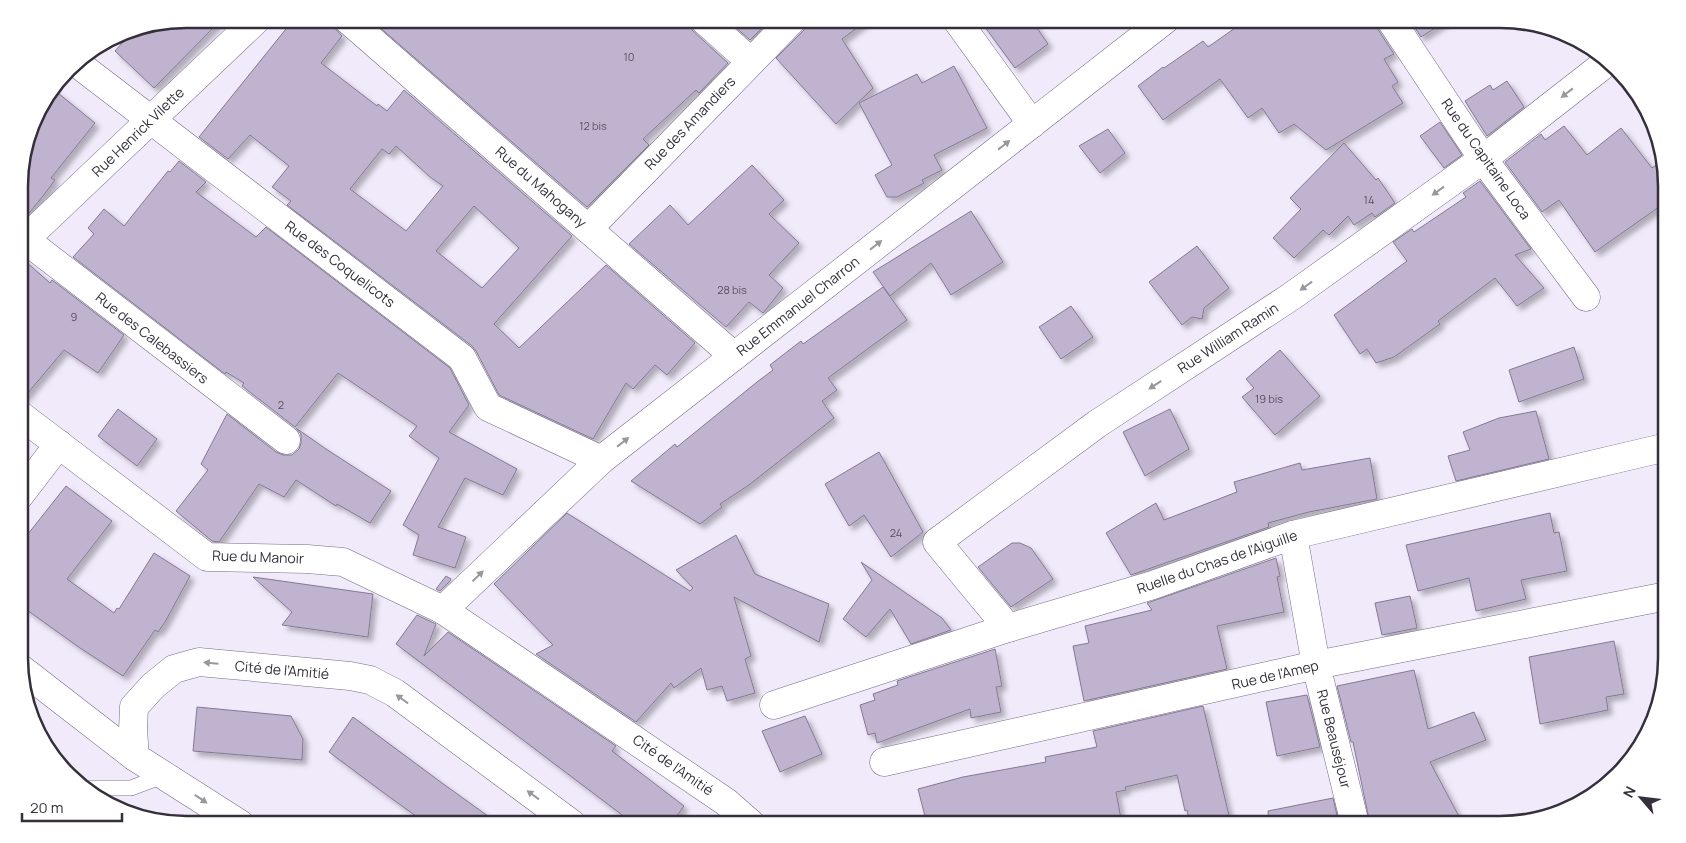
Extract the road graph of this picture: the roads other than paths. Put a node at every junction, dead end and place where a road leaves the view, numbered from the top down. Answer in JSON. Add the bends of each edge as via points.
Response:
{"nodes":[{"id":1,"x":246,"y":27,"type":"edge"},
{"id":2,"x":356,"y":27,"type":"edge"},
{"id":3,"x":712,"y":27,"type":"edge"},
{"id":4,"x":785,"y":27,"type":"edge"},
{"id":5,"x":962,"y":27,"type":"edge"},
{"id":6,"x":1156,"y":27,"type":"edge"},
{"id":7,"x":1395,"y":27,"type":"edge"},
{"id":8,"x":750,"y":61,"type":"junction"},
{"id":9,"x":1603,"y":65,"type":"edge"},
{"id":10,"x":81,"y":67,"type":"edge"},
{"id":11,"x":151,"y":120,"type":"junction"},
{"id":12,"x":1032,"y":124,"type":"junction"},
{"id":13,"x":1483,"y":159,"type":"junction"},
{"id":14,"x":588,"y":229,"type":"junction"},
{"id":15,"x":28,"y":234,"type":"edge"},
{"id":16,"x":28,"y":245,"type":"edge"},
{"id":17,"x":1586,"y":297,"type":"dead end"},
{"id":18,"x":734,"y":356,"type":"junction"},
{"id":19,"x":27,"y":420,"type":"edge"},
{"id":20,"x":286,"y":440,"type":"dead end"},
{"id":21,"x":59,"y":444,"type":"junction"},
{"id":22,"x":1658,"y":450,"type":"edge"},
{"id":23,"x":601,"y":460,"type":"junction"},
{"id":24,"x":27,"y":485,"type":"edge"},
{"id":25,"x":1294,"y":535,"type":"junction"},
{"id":26,"x":1658,"y":598,"type":"edge"},
{"id":27,"x":443,"y":610,"type":"junction"},
{"id":28,"x":1008,"y":628,"type":"junction"},
{"id":29,"x":1316,"y":665,"type":"junction"},
{"id":30,"x":29,"y":675,"type":"edge"},
{"id":31,"x":774,"y":705,"type":"dead end"},
{"id":32,"x":136,"y":757,"type":"junction"},
{"id":33,"x":884,"y":762,"type":"dead end"},
{"id":34,"x":163,"y":776,"type":"junction"},
{"id":35,"x":97,"y":788,"type":"edge"},
{"id":36,"x":1353,"y":815,"type":"edge"},
{"id":37,"x":228,"y":816,"type":"edge"},
{"id":38,"x":561,"y":816,"type":"edge"},
{"id":39,"x":741,"y":816,"type":"edge"}],
"edges":[{"from":1,"to":11,"type":"street","name":"Rue Henrick Vilette"},
{"from":2,"to":14,"type":"street","name":"Rue du Mahogany"},
{"from":3,"to":8,"type":"street"},
{"from":4,"to":8,"type":"street","name":"Rue des Amandiers"},
{"from":5,"to":12,"type":"street"},
{"from":6,"to":12,"type":"street","name":"Rue Emmanuel Charron"},
{"from":7,"to":13,"type":"street","name":"Rue du Capitaine Loca"},
{"from":8,"to":14,"type":"street","name":"Rue des Amandiers"},
{"from":9,"to":13,"type":"street","name":"Rue William Ramin","one_way":true},
{"from":10,"to":11,"type":"street","name":"Rue des Coquelicots"},
{"from":11,"to":15,"type":"street","name":"Rue Henrick Vilette"},
{"from":11,"to":23,"type":"street","name":"Rue des Coquelicots","via":[[462,358],[488,407]]},
{"from":18,"to":12,"type":"street","name":"Rue Emmanuel Charron","one_way":true},
{"from":13,"to":17,"type":"street","name":"Rue du Capitaine Loca"},
{"from":13,"to":28,"type":"street","name":"Rue William Ramin","one_way":true,"via":[[1292,296],[1097,424],[937,542]]},
{"from":14,"to":18,"type":"street","name":"Rue du Mahogany"},
{"from":16,"to":20,"type":"street","name":"Rue des Calebassiers"},
{"from":23,"to":18,"type":"street","name":"Rue Emmanuel Charron","one_way":true},
{"from":19,"to":21,"type":"street","name":"Rue du Manoir"},
{"from":21,"to":24,"type":"street"},
{"from":21,"to":27,"type":"street","name":"Rue du Manoir","via":[[207,557],[343,562]]},
{"from":22,"to":25,"type":"street","name":"Ruelle du Chas de l'Aiguille"},
{"from":27,"to":23,"type":"street","name":"Rue Emmanuel Charron","one_way":true},
{"from":25,"to":28,"type":"street","name":"Ruelle du Chas de l'Aiguille","via":[[1154,585]]},
{"from":25,"to":29,"type":"street","name":"Rue Beauséjour"},
{"from":26,"to":29,"type":"street","name":"Rue de l'Amep"},
{"from":27,"to":39,"type":"street","name":"Cité de l’Amitié","via":[[704,786]]},
{"from":28,"to":31,"type":"street","name":"Ruelle du Chas de l'Aiguille"},
{"from":29,"to":33,"type":"street","name":"Rue de l'Amep"},
{"from":29,"to":36,"type":"street","name":"Rue Beauséjour"},
{"from":30,"to":32,"type":"street"},
{"from":32,"to":34,"type":"street"},
{"from":38,"to":32,"type":"street","name":"Cité de l’Amitié","one_way":true,"via":[[395,693],[370,680],[350,676],[200,662],[174,669],[134,707]]},
{"from":34,"to":35,"type":"lane","via":[[131,788]]},
{"from":34,"to":37,"type":"street","one_way":true}]}
